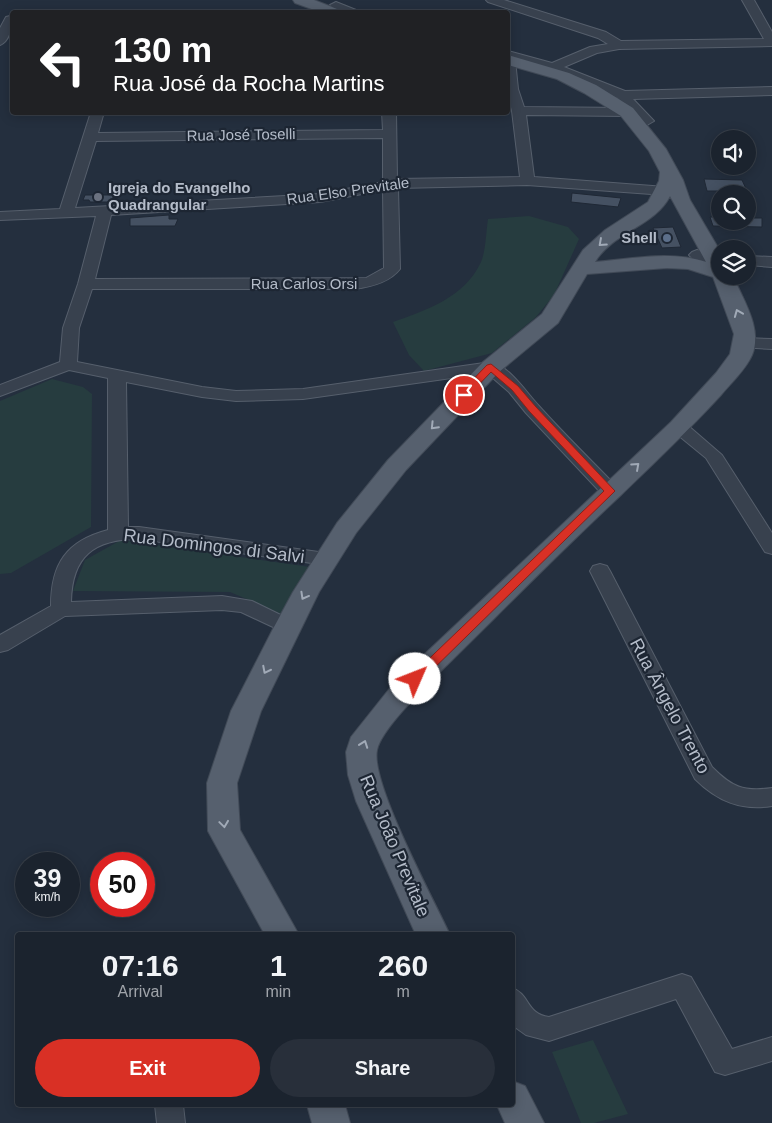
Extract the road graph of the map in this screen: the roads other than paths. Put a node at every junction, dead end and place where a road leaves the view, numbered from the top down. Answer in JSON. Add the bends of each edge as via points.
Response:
{"nodes":[{"id":1,"x":300,"y":0,"type":"edge"},
{"id":2,"x":492,"y":0,"type":"edge"},
{"id":3,"x":748,"y":0,"type":"edge"},
{"id":4,"x":334,"y":9,"type":"edge"},
{"id":5,"x":10,"y":19,"type":"dead end"},
{"id":6,"x":5,"y":38,"type":"edge"},
{"id":7,"x":772,"y":42,"type":"edge"},
{"id":8,"x":619,"y":45,"type":"junction"},
{"id":9,"x":510,"y":58,"type":"edge"},
{"id":10,"x":510,"y":59,"type":"edge"},
{"id":11,"x":553,"y":67,"type":"junction"},
{"id":12,"x":510,"y":74,"type":"edge"},
{"id":13,"x":772,"y":91,"type":"edge"},
{"id":14,"x":624,"y":103,"type":"junction"},
{"id":15,"x":519,"y":111,"type":"junction"},
{"id":16,"x":97,"y":115,"type":"edge"},
{"id":17,"x":389,"y":115,"type":"edge"},
{"id":18,"x":647,"y":121,"type":"dead end"},
{"id":19,"x":390,"y":134,"type":"junction"},
{"id":20,"x":91,"y":137,"type":"junction"},
{"id":21,"x":527,"y":182,"type":"junction"},
{"id":22,"x":391,"y":183,"type":"junction"},
{"id":23,"x":668,"y":197,"type":"junction"},
{"id":24,"x":106,"y":212,"type":"junction"},
{"id":25,"x":66,"y":213,"type":"junction"},
{"id":26,"x":0,"y":216,"type":"edge"},
{"id":27,"x":756,"y":261,"type":"edge"},
{"id":28,"x":667,"y":262,"type":"junction"},
{"id":29,"x":711,"y":262,"type":"edge"},
{"id":30,"x":772,"y":262,"type":"edge"},
{"id":31,"x":711,"y":267,"type":"edge"},
{"id":32,"x":711,"y":267,"type":"edge"},
{"id":33,"x":580,"y":269,"type":"junction"},
{"id":34,"x":86,"y":284,"type":"junction"},
{"id":35,"x":725,"y":285,"type":"edge"},
{"id":36,"x":745,"y":343,"type":"junction"},
{"id":37,"x":772,"y":344,"type":"edge"},
{"id":38,"x":68,"y":364,"type":"junction"},
{"id":39,"x":491,"y":367,"type":"junction"},
{"id":40,"x":117,"y":376,"type":"junction"},
{"id":41,"x":0,"y":391,"type":"edge"},
{"id":42,"x":679,"y":427,"type":"junction"},
{"id":43,"x":610,"y":491,"type":"junction"},
{"id":44,"x":118,"y":534,"type":"junction"},
{"id":45,"x":772,"y":548,"type":"edge"},
{"id":46,"x":326,"y":559,"type":"junction"},
{"id":47,"x":600,"y":571,"type":"dead end"},
{"id":48,"x":61,"y":609,"type":"junction"},
{"id":49,"x":288,"y":627,"type":"junction"},
{"id":50,"x":0,"y":646,"type":"edge"},
{"id":51,"x":772,"y":797,"type":"edge"},
{"id":52,"x":280,"y":932,"type":"edge"},
{"id":53,"x":432,"y":932,"type":"edge"},
{"id":54,"x":515,"y":1006,"type":"edge"},
{"id":55,"x":772,"y":1049,"type":"edge"},
{"id":56,"x":515,"y":1104,"type":"edge"},
{"id":57,"x":169,"y":1107,"type":"edge"},
{"id":58,"x":327,"y":1107,"type":"edge"},
{"id":59,"x":171,"y":1123,"type":"edge"},
{"id":60,"x":331,"y":1123,"type":"edge"},
{"id":61,"x":525,"y":1123,"type":"edge"}],
"edges":[{"from":1,"to":4,"type":"main road"},
{"from":2,"to":8,"type":"street","via":[[602,35]]},
{"from":3,"to":7,"type":"street"},
{"from":5,"to":6,"type":"street"},
{"from":7,"to":8,"type":"street"},
{"from":8,"to":11,"type":"street","via":[[594,50]]},
{"from":9,"to":11,"type":"street"},
{"from":10,"to":14,"type":"main road","via":[[563,76]]},
{"from":11,"to":14,"type":"street"},
{"from":12,"to":15,"type":"street"},
{"from":13,"to":14,"type":"street"},
{"from":14,"to":15,"type":"street"},
{"from":14,"to":18,"type":"street"},
{"from":14,"to":23,"type":"main road","via":[[674,180]]},
{"from":15,"to":21,"type":"street"},
{"from":16,"to":20,"type":"street"},
{"from":17,"to":19,"type":"street","name":"Rua Carlos Orsi"},
{"from":19,"to":20,"type":"street","name":"Rua José Toselli"},
{"from":19,"to":22,"type":"street","name":"Rua Carlos Orsi"},
{"from":20,"to":25,"type":"street"},
{"from":21,"to":22,"type":"street","name":"Rua Elso Previtale","via":[[445,180]]},
{"from":21,"to":23,"type":"street","name":"Rua Elso Previtale","via":[[606,186]]},
{"from":22,"to":24,"type":"street","name":"Rua Elso Previtale","via":[[320,198]]},
{"from":22,"to":34,"type":"street","name":"Rua Carlos Orsi","via":[[392,269],[381,279],[365,284]]},
{"from":23,"to":29,"type":"main road"},
{"from":23,"to":33,"type":"main road","one_way":true,"via":[[612,234],[590,254]]},
{"from":24,"to":25,"type":"street","name":"Rua Elso Previtale"},
{"from":24,"to":34,"type":"street"},
{"from":25,"to":26,"type":"street","name":"Rua Elso Previtale"},
{"from":27,"to":30,"type":"street"},
{"from":28,"to":31,"type":"main road"},
{"from":28,"to":32,"type":"main road"},
{"from":28,"to":33,"type":"main road"},
{"from":33,"to":39,"type":"main road","via":[[550,318]]},
{"from":34,"to":38,"type":"street","via":[[71,328]]},
{"from":36,"to":35,"type":"main road","one_way":true,"via":[[739,314]]},
{"from":36,"to":37,"type":"street"},
{"from":36,"to":42,"type":"main road","name":"Rua João Previtale","via":[[741,355],[724,378]]},
{"from":38,"to":40,"type":"street"},
{"from":38,"to":41,"type":"street"},
{"from":39,"to":40,"type":"street","via":[[303,394],[266,396],[202,392]]},
{"from":39,"to":43,"type":"street","via":[[515,388]]},
{"from":39,"to":46,"type":"main road","one_way":true,"via":[[396,465]]},
{"from":40,"to":44,"type":"street"},
{"from":43,"to":42,"type":"main road","name":"Rua João Previtale","one_way":true},
{"from":42,"to":45,"type":"street","via":[[713,455]]},
{"from":53,"to":43,"type":"main road","name":"Rua João Previtale","one_way":true,"via":[[363,775],[361,752],[366,737],[404,690]]},
{"from":44,"to":46,"type":"street","name":"Rua Domingos di Salvi","via":[[139,533]]},
{"from":44,"to":48,"type":"street","name":"Rua Domingos di Salvi","via":[[85,547],[73,557],[64,572]]},
{"from":46,"to":49,"type":"main road","one_way":true},
{"from":47,"to":51,"type":"street","name":"Rua Ângelo Trento","via":[[703,773],[716,787],[733,796],[755,800]]},
{"from":48,"to":49,"type":"street","via":[[222,603],[245,606]]},
{"from":48,"to":50,"type":"street"},
{"from":49,"to":52,"type":"main road","one_way":true,"via":[[246,711],[222,783],[224,831]]},
{"from":54,"to":55,"type":"street","via":[[525,1021],[536,1028],[549,1028],[682,985],[725,1063]]},
{"from":56,"to":61,"type":"main road"},
{"from":57,"to":59,"type":"street"},
{"from":58,"to":60,"type":"main road"}]}
